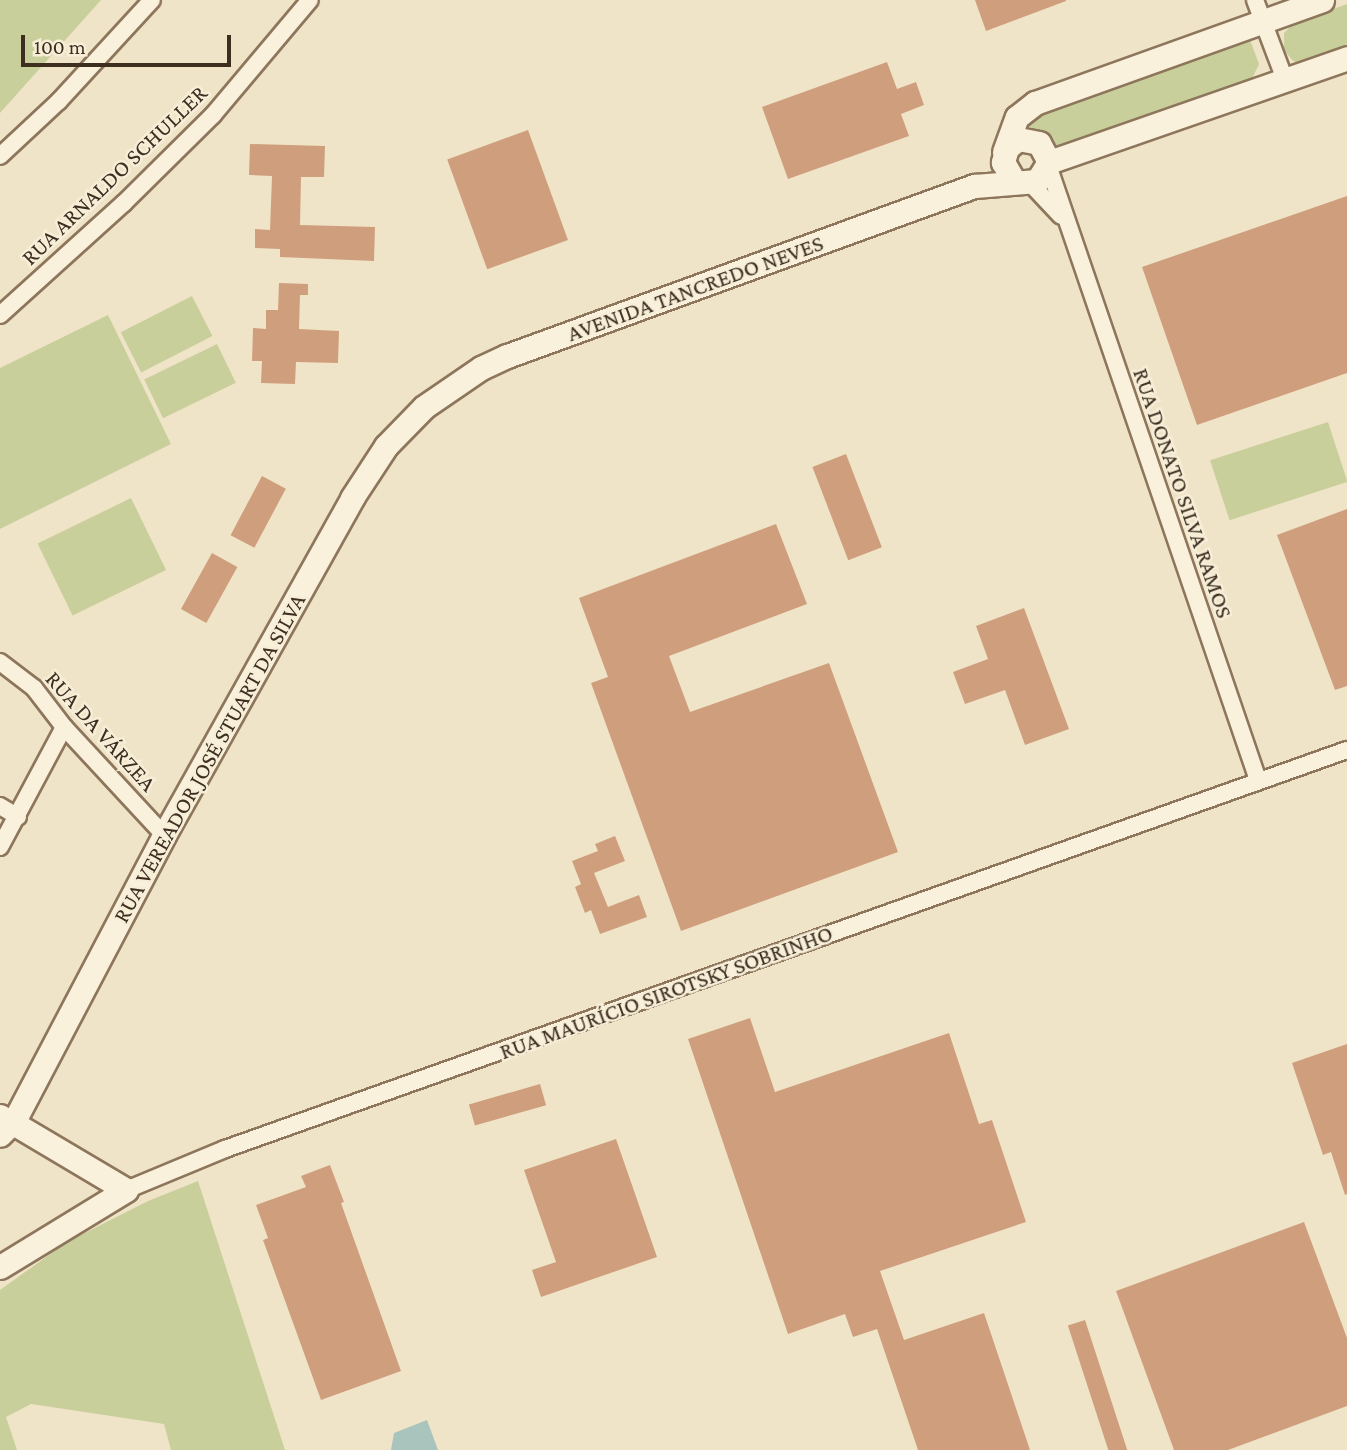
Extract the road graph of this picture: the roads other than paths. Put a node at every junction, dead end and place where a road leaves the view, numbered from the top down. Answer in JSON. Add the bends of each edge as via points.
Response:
{"nodes":[{"id":1,"x":152,"y":0,"type":"edge"},
{"id":2,"x":310,"y":0,"type":"edge"},
{"id":3,"x":1322,"y":0,"type":"edge"},
{"id":4,"x":1259,"y":10,"type":"edge"},
{"id":5,"x":1347,"y":58,"type":"edge"},
{"id":6,"x":1284,"y":80,"type":"junction"},
{"id":7,"x":1003,"y":155,"type":"junction"},
{"id":8,"x":0,"y":156,"type":"edge"},
{"id":9,"x":1048,"y":164,"type":"junction"},
{"id":10,"x":1022,"y":182,"type":"junction"},
{"id":11,"x":975,"y":186,"type":"junction"},
{"id":12,"x":1066,"y":220,"type":"junction"},
{"id":13,"x":0,"y":315,"type":"edge"},
{"id":14,"x":424,"y":407,"type":"joint"},
{"id":15,"x":0,"y":663,"type":"edge"},
{"id":16,"x":64,"y":727,"type":"junction"},
{"id":17,"x":1347,"y":750,"type":"edge"},
{"id":18,"x":1258,"y":780,"type":"junction"},
{"id":19,"x":0,"y":806,"type":"edge"},
{"id":20,"x":18,"y":817,"type":"junction"},
{"id":21,"x":164,"y":835,"type":"junction"},
{"id":22,"x":0,"y":847,"type":"edge"},
{"id":23,"x":4,"y":1124,"type":"edge"},
{"id":24,"x":126,"y":1190,"type":"junction"},
{"id":25,"x":0,"y":1266,"type":"edge"}],
"edges":[{"from":1,"to":8,"type":"street","via":[[59,101]]},
{"from":2,"to":13,"type":"street","name":"RUA ARNALDO SCHULLER","via":[[203,124]]},
{"from":3,"to":4,"type":"main road","name":"AVENIDA TANCREDO NEVES"},
{"from":4,"to":6,"type":"street"},
{"from":4,"to":7,"type":"main road","name":"AVENIDA TANCREDO NEVES","via":[[1035,103],[1017,117]]},
{"from":5,"to":6,"type":"main road"},
{"from":6,"to":9,"type":"main road"},
{"from":7,"to":9,"type":"main road","via":[[1012,142],[1033,139],[1044,148]]},
{"from":7,"to":10,"type":"main road","via":[[1004,170]]},
{"from":7,"to":11,"type":"main road","name":"AVENIDA TANCREDO NEVES"},
{"from":9,"to":10,"type":"main road","via":[[1043,176]]},
{"from":9,"to":12,"type":"street","name":"RUA DONATO SILVA RAMOS"},
{"from":10,"to":11,"type":"main road","name":"AVENIDA TANCREDO NEVES"},
{"from":10,"to":12,"type":"street","name":"RUA DONATO SILVA RAMOS"},
{"from":11,"to":14,"type":"main road","name":"AVENIDA TANCREDO NEVES","via":[[507,356]]},
{"from":12,"to":18,"type":"street","name":"RUA DONATO SILVA RAMOS"},
{"from":14,"to":21,"type":"main road","name":"RUA VEREADOR JOSÉ STUART DA SILVA","via":[[386,446],[352,499]]},
{"from":15,"to":16,"type":"street","name":"RUA DA VÁRZEA","via":[[34,688]]},
{"from":16,"to":20,"type":"street"},
{"from":16,"to":21,"type":"street","name":"RUA DA VÁRZEA"},
{"from":17,"to":18,"type":"street","name":"RUA MAURÍCIO SIROTSKY SOBRINHO"},
{"from":18,"to":24,"type":"street","name":"RUA MAURÍCIO SIROTSKY SOBRINHO","via":[[225,1149]]},
{"from":19,"to":20,"type":"street"},
{"from":20,"to":22,"type":"street"},
{"from":21,"to":23,"type":"main road","name":"RUA VEREADOR JOSÉ STUART DA SILVA"},
{"from":23,"to":24,"type":"main road"},
{"from":24,"to":25,"type":"main road","name":"RUA MAURÍCIO SIROTSKY SOBRINHO"}]}
